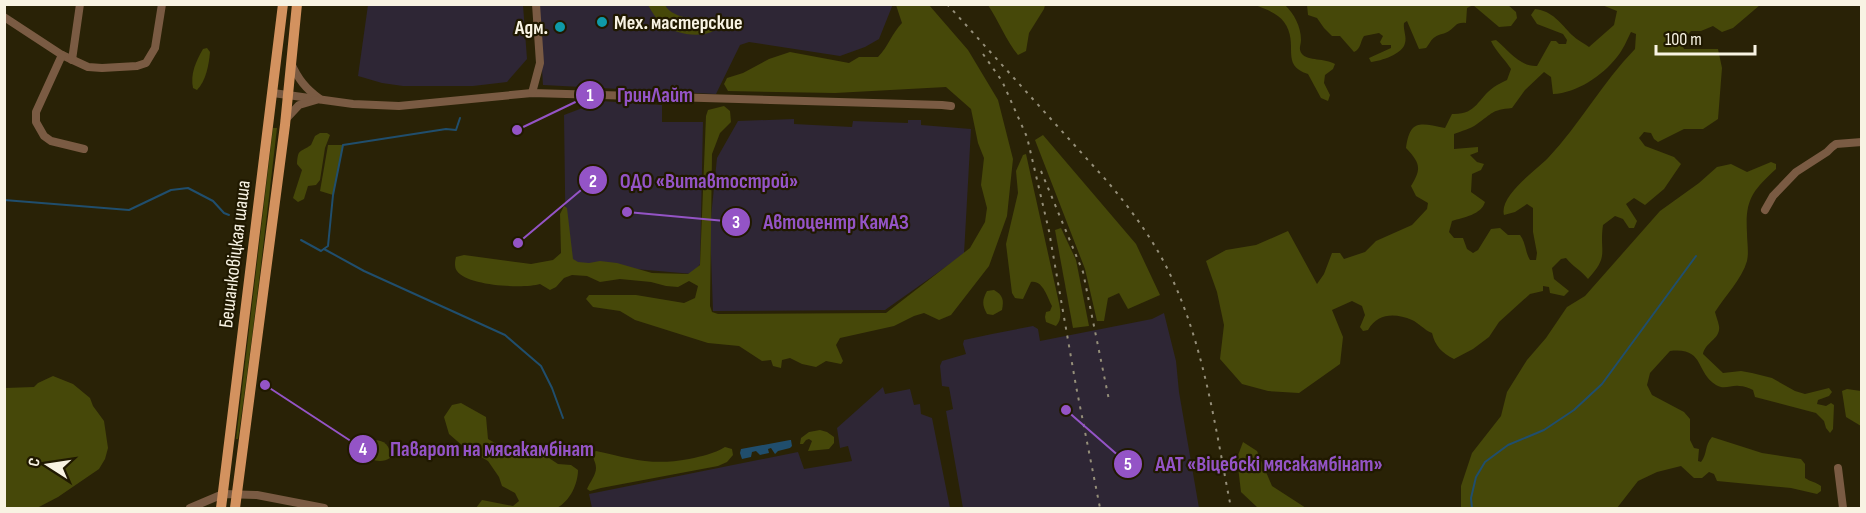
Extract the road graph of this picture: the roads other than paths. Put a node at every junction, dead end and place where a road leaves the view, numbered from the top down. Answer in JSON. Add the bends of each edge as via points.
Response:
{"nodes":[{"id":1,"x":80,"y":4,"type":"edge"},
{"id":2,"x":162,"y":4,"type":"edge"},
{"id":3,"x":283,"y":4,"type":"edge"},
{"id":4,"x":297,"y":4,"type":"edge"},
{"id":5,"x":536,"y":4,"type":"edge"},
{"id":6,"x":4,"y":17,"type":"edge"},
{"id":7,"x":62,"y":55,"type":"junction"},
{"id":8,"x":72,"y":60,"type":"junction"},
{"id":9,"x":291,"y":63,"type":"junction"},
{"id":10,"x":273,"y":93,"type":"junction"},
{"id":11,"x":532,"y":93,"type":"junction"},
{"id":12,"x":288,"y":95,"type":"junction"},
{"id":13,"x":321,"y":99,"type":"junction"},
{"id":14,"x":951,"y":106,"type":"dead end"},
{"id":15,"x":285,"y":120,"type":"junction"},
{"id":16,"x":1862,"y":142,"type":"edge"},
{"id":17,"x":84,"y":149,"type":"dead end"},
{"id":18,"x":1765,"y":210,"type":"dead end"},
{"id":19,"x":1838,"y":468,"type":"dead end"},
{"id":20,"x":223,"y":494,"type":"junction"},
{"id":21,"x":237,"y":494,"type":"junction"},
{"id":22,"x":190,"y":508,"type":"edge"},
{"id":23,"x":221,"y":508,"type":"edge"},
{"id":24,"x":236,"y":508,"type":"edge"},
{"id":25,"x":324,"y":508,"type":"edge"},
{"id":26,"x":1843,"y":508,"type":"edge"}],
"edges":[{"from":1,"to":8,"type":"street"},
{"from":2,"to":8,"type":"street","via":[[155,48],[146,63],[102,68]]},
{"from":3,"to":10,"type":"main road","name":"Бешанковіцкая шаша"},
{"from":4,"to":9,"type":"main road","name":"Бешанковіцкая шаша"},
{"from":5,"to":11,"type":"street","via":[[540,63]]},
{"from":6,"to":7,"type":"street"},
{"from":7,"to":8,"type":"street"},
{"from":7,"to":17,"type":"street","via":[[36,112],[36,122],[51,141]]},
{"from":9,"to":12,"type":"main road","name":"Бешанковіцкая шаша"},
{"from":9,"to":13,"type":"street","via":[[307,89]]},
{"from":10,"to":12,"type":"street"},
{"from":10,"to":20,"type":"main road","name":"Бешанковіцкая шаша"},
{"from":11,"to":13,"type":"street","via":[[399,106]]},
{"from":11,"to":14,"type":"street"},
{"from":12,"to":13,"type":"street"},
{"from":12,"to":15,"type":"main road","name":"Бешанковіцкая шаша"},
{"from":13,"to":15,"type":"street","via":[[299,105]]},
{"from":15,"to":21,"type":"main road","name":"Бешанковіцкая шаша"},
{"from":16,"to":18,"type":"street","via":[[1836,144],[1796,172]]},
{"from":19,"to":26,"type":"street"},
{"from":20,"to":21,"type":"street"},
{"from":20,"to":22,"type":"street"},
{"from":20,"to":23,"type":"main road","name":"Бешанковіцкая шаша"},
{"from":21,"to":24,"type":"main road","name":"Бешанковіцкая шаша"},
{"from":21,"to":25,"type":"street"}]}
